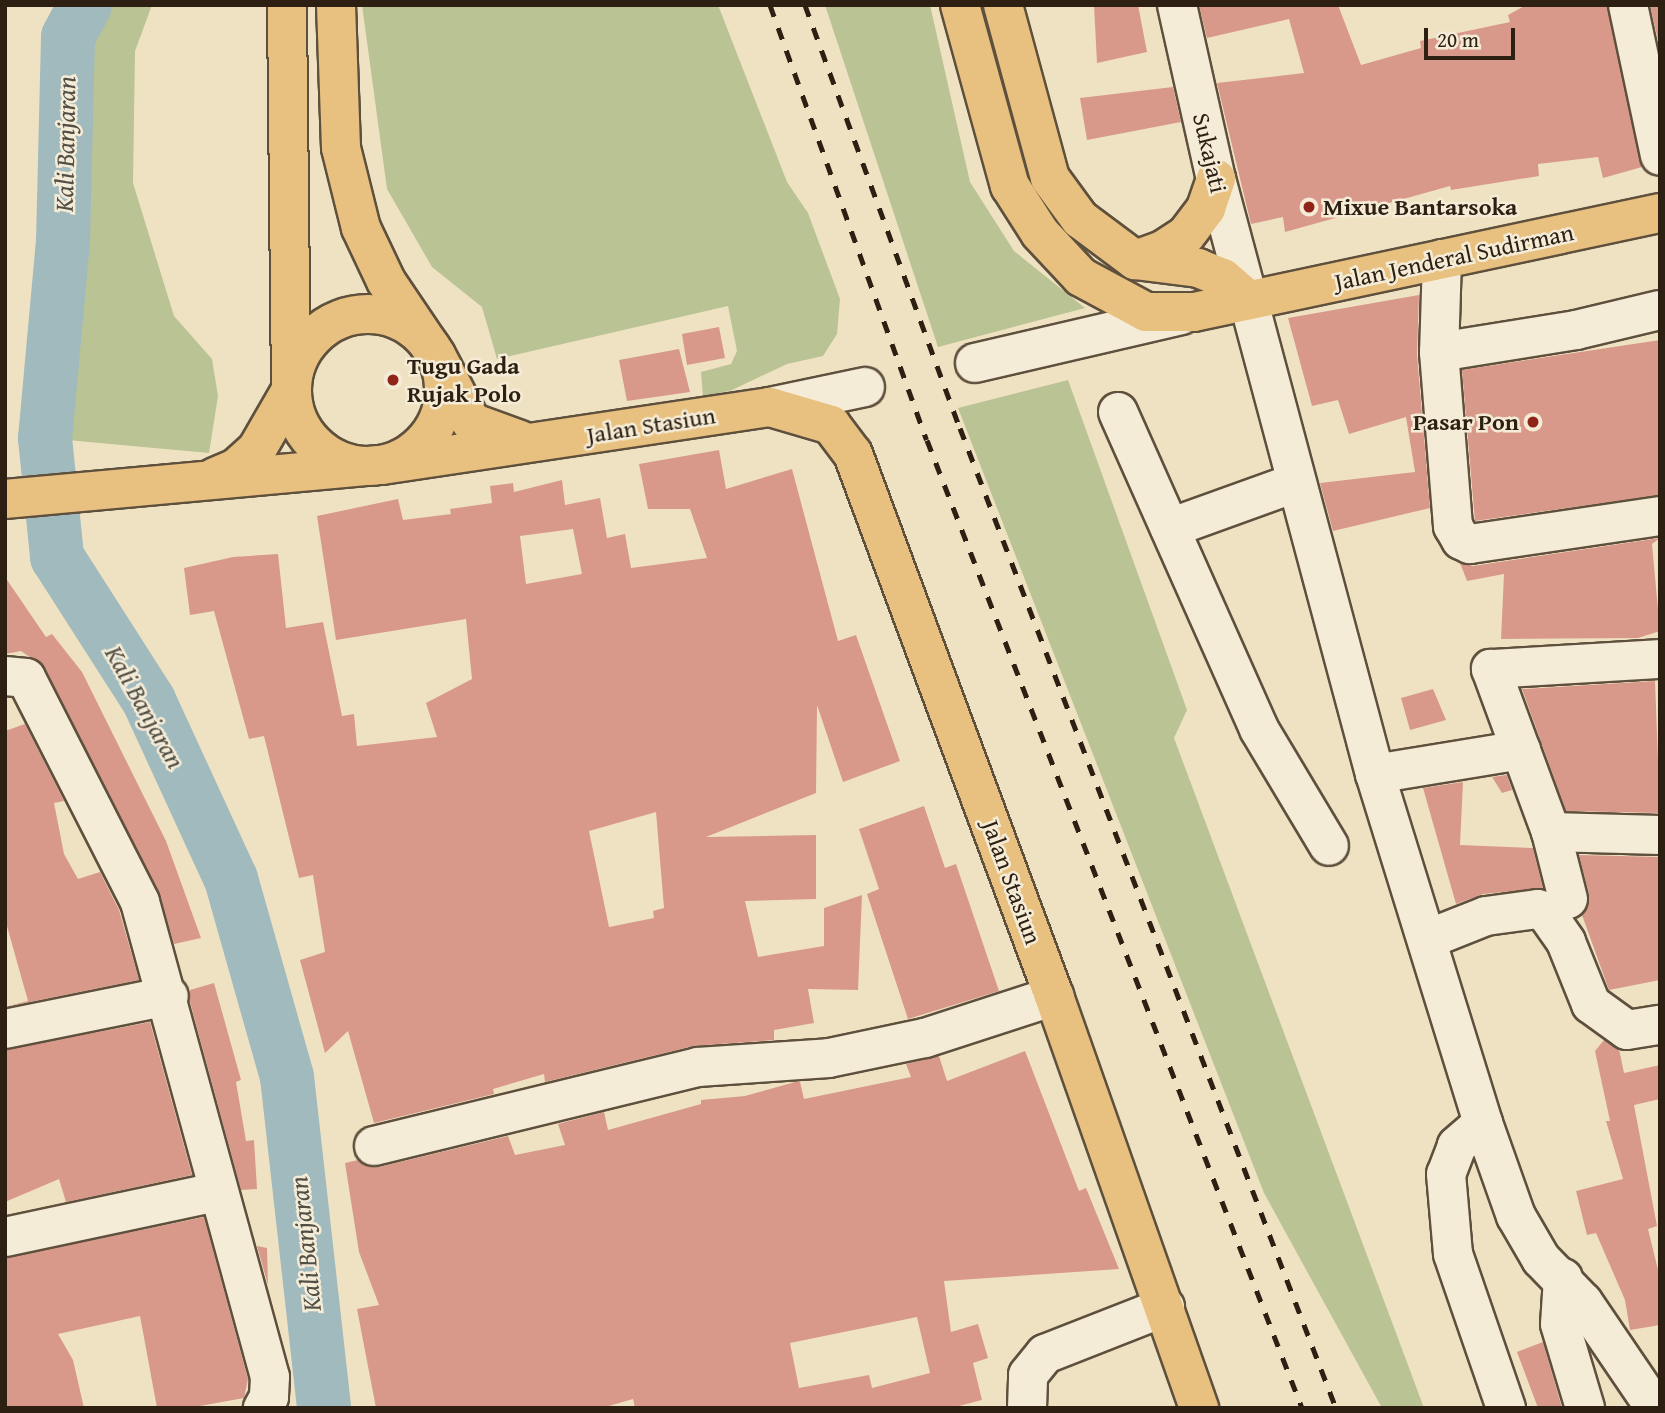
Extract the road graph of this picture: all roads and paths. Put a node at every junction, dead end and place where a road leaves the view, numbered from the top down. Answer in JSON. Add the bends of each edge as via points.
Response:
{"nodes":[{"id":1,"x":287,"y":5,"type":"edge"},
{"id":2,"x":336,"y":5,"type":"edge"},
{"id":3,"x":960,"y":5,"type":"edge"},
{"id":4,"x":1003,"y":5,"type":"edge"},
{"id":5,"x":1177,"y":5,"type":"edge"},
{"id":6,"x":1628,"y":5,"type":"edge"},
{"id":7,"x":1660,"y":156,"type":"edge"},
{"id":8,"x":1216,"y":179,"type":"junction"},
{"id":9,"x":1660,"y":213,"type":"edge"},
{"id":10,"x":1442,"y":259,"type":"junction"},
{"id":11,"x":1135,"y":260,"type":"junction"},
{"id":12,"x":1248,"y":300,"type":"junction"},
{"id":13,"x":1660,"y":310,"type":"edge"},
{"id":14,"x":1194,"y":312,"type":"junction"},
{"id":15,"x":1439,"y":352,"type":"junction"},
{"id":16,"x":436,"y":355,"type":"junction"},
{"id":17,"x":975,"y":363,"type":"dead end"},
{"id":18,"x":865,"y":387,"type":"dead end"},
{"id":19,"x":290,"y":390,"type":"junction"},
{"id":20,"x":770,"y":407,"type":"junction"},
{"id":21,"x":1118,"y":412,"type":"dead end"},
{"id":22,"x":532,"y":443,"type":"junction"},
{"id":23,"x":382,"y":466,"type":"junction"},
{"id":24,"x":210,"y":480,"type":"junction"},
{"id":25,"x":1296,"y":483,"type":"junction"},
{"id":26,"x":5,"y":499,"type":"edge"},
{"id":27,"x":1660,"y":516,"type":"edge"},
{"id":28,"x":1170,"y":528,"type":"junction"},
{"id":29,"x":1660,"y":659,"type":"edge"},
{"id":30,"x":5,"y":676,"type":"edge"},
{"id":31,"x":1521,"y":750,"type":"junction"},
{"id":32,"x":1375,"y":774,"type":"junction"},
{"id":33,"x":1551,"y":832,"type":"junction"},
{"id":34,"x":1660,"y":835,"type":"edge"},
{"id":35,"x":1329,"y":846,"type":"dead end"},
{"id":36,"x":1568,"y":898,"type":"dead end"},
{"id":37,"x":1429,"y":939,"type":"junction"},
{"id":38,"x":169,"y":996,"type":"junction"},
{"id":39,"x":1054,"y":996,"type":"junction"},
{"id":40,"x":1660,"y":1025,"type":"edge"},
{"id":41,"x":5,"y":1028,"type":"edge"},
{"id":42,"x":1483,"y":1124,"type":"junction"},
{"id":43,"x":374,"y":1146,"type":"dead end"},
{"id":44,"x":218,"y":1192,"type":"junction"},
{"id":45,"x":5,"y":1237,"type":"edge"},
{"id":46,"x":1563,"y":1278,"type":"junction"},
{"id":47,"x":1165,"y":1307,"type":"junction"},
{"id":48,"x":263,"y":1408,"type":"edge"},
{"id":49,"x":1027,"y":1408,"type":"edge"},
{"id":50,"x":1199,"y":1408,"type":"edge"},
{"id":51,"x":1506,"y":1408,"type":"edge"},
{"id":52,"x":1585,"y":1408,"type":"edge"},
{"id":53,"x":1655,"y":1408,"type":"edge"}],
"edges":[{"from":1,"to":19,"type":"main road"},
{"from":2,"to":16,"type":"main road","via":[[341,148],[361,228],[386,281]]},
{"from":3,"to":14,"type":"main road","name":"Jalan Jenderal Sudirman","via":[[1010,186],[1040,233],[1081,277],[1123,302],[1146,312]]},
{"from":4,"to":11,"type":"main road","via":[[1050,178],[1080,219]]},
{"from":5,"to":8,"type":"street","name":"Sukajati"},
{"from":6,"to":7,"type":"street"},
{"from":8,"to":11,"type":"main road","via":[[1206,208],[1186,235]]},
{"from":8,"to":12,"type":"street","name":"Sukajati"},
{"from":9,"to":10,"type":"main road","name":"Jalan Jenderal Sudirman"},
{"from":10,"to":12,"type":"main road","name":"Jalan Jenderal Sudirman"},
{"from":10,"to":15,"type":"street"},
{"from":11,"to":12,"type":"main road","via":[[1198,268],[1223,278]]},
{"from":12,"to":14,"type":"main road","name":"Jalan Jenderal Sudirman"},
{"from":12,"to":25,"type":"street","name":"Sukajati"},
{"from":13,"to":15,"type":"street","via":[[1576,330]]},
{"from":14,"to":17,"type":"street"},
{"from":15,"to":27,"type":"street","via":[[1453,526],[1461,540],[1470,544]]},
{"from":16,"to":19,"type":"main road","via":[[421,335],[400,320],[375,314],[350,316],[326,326],[307,343],[295,365]]},
{"from":16,"to":22,"type":"main road","name":"Jalan Stasiun","via":[[471,422],[495,435]]},
{"from":16,"to":23,"type":"main road","via":[[443,374],[440,414],[418,448]]},
{"from":18,"to":20,"type":"street","name":"Jalan Stasiun"},
{"from":19,"to":23,"type":"main road","via":[[298,422],[318,449],[359,467]]},
{"from":19,"to":24,"type":"main road","via":[[257,449],[236,468]]},
{"from":20,"to":22,"type":"main road","name":"Jalan Stasiun"},
{"from":20,"to":39,"type":"main road","name":"Jalan Stasiun","via":[[831,425],[853,454]]},
{"from":21,"to":28,"type":"street"},
{"from":22,"to":23,"type":"main road","name":"Jalan Stasiun"},
{"from":23,"to":24,"type":"main road"},
{"from":24,"to":26,"type":"main road"},
{"from":25,"to":28,"type":"street"},
{"from":25,"to":32,"type":"street","name":"Sukajati"},
{"from":28,"to":35,"type":"street","via":[[1259,729]]},
{"from":29,"to":31,"type":"street","via":[[1491,669]]},
{"from":30,"to":38,"type":"street","via":[[18,674],[30,687],[140,902]]},
{"from":31,"to":32,"type":"street"},
{"from":31,"to":33,"type":"street"},
{"from":32,"to":37,"type":"street","name":"Sukajati"},
{"from":33,"to":34,"type":"street"},
{"from":33,"to":36,"type":"street"},
{"from":37,"to":40,"type":"street","via":[[1486,916],[1538,909],[1546,913],[1566,942],[1591,1004],[1627,1030]]},
{"from":37,"to":42,"type":"street","name":"Sukajati"},
{"from":38,"to":41,"type":"street"},
{"from":38,"to":44,"type":"street"},
{"from":39,"to":43,"type":"street","via":[[925,1038],[828,1058],[698,1067]]},
{"from":39,"to":47,"type":"main road","name":"Jalan Stasiun"},
{"from":42,"to":46,"type":"street","name":"Sukajati","via":[[1516,1216],[1541,1259]]},
{"from":42,"to":51,"type":"street","via":[[1457,1146],[1446,1174],[1448,1201],[1453,1254]]},
{"from":44,"to":45,"type":"street"},
{"from":44,"to":48,"type":"street","via":[[270,1377]]},
{"from":46,"to":52,"type":"street","via":[[1560,1324]]},
{"from":46,"to":53,"type":"street","name":"Sukajati"},
{"from":47,"to":49,"type":"street","via":[[1045,1354],[1028,1375]]},
{"from":47,"to":50,"type":"main road","name":"Jalan Stasiun"}]}
